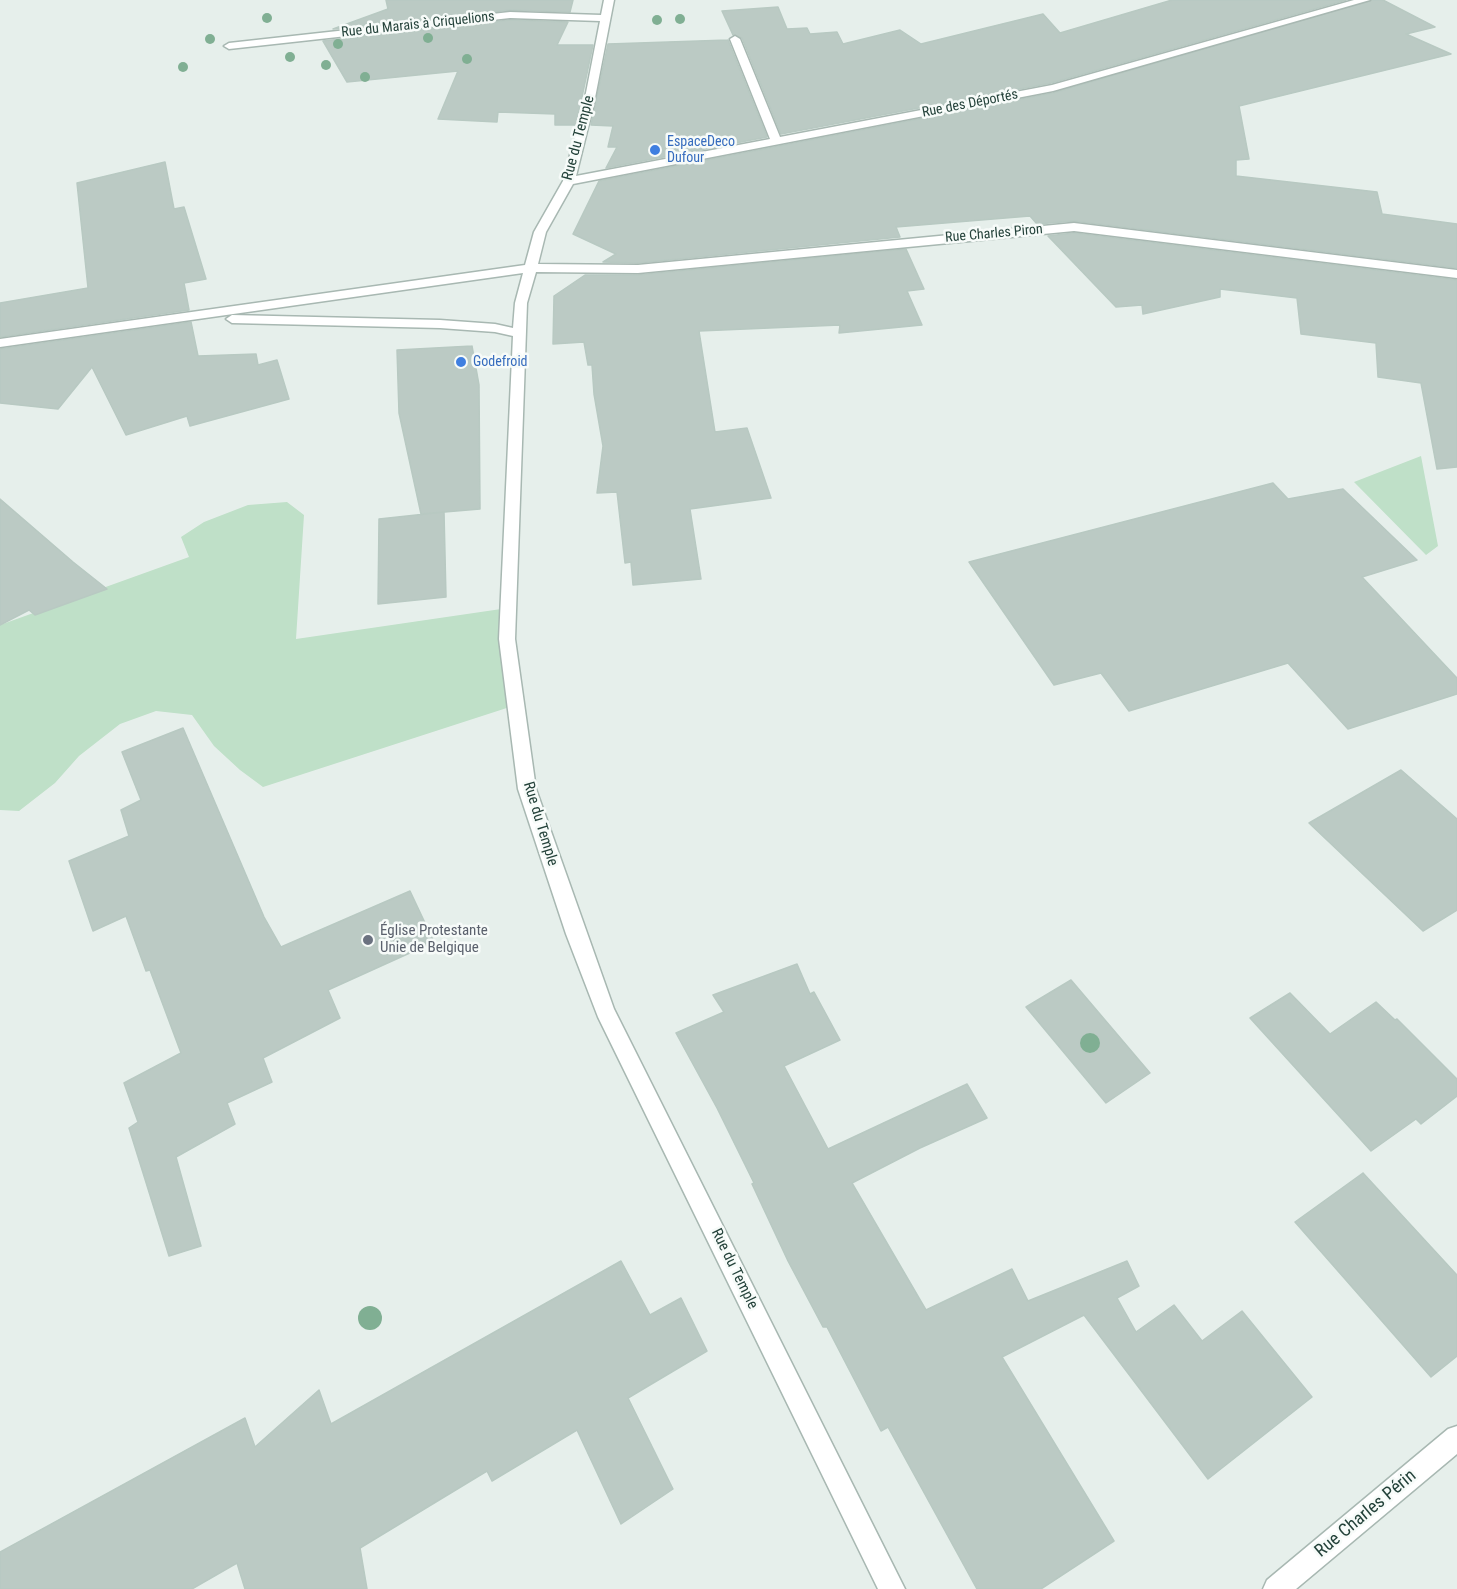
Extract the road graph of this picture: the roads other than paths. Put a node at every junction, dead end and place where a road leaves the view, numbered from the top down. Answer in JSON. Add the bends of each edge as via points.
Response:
{"nodes":[{"id":1,"x":609,"y":0,"type":"edge"},
{"id":2,"x":1365,"y":0,"type":"edge"},
{"id":3,"x":606,"y":18,"type":"junction"},
{"id":4,"x":735,"y":39,"type":"dead end"},
{"id":5,"x":229,"y":46,"type":"dead end"},
{"id":6,"x":776,"y":141,"type":"junction"},
{"id":7,"x":569,"y":182,"type":"junction"},
{"id":8,"x":529,"y":268,"type":"junction"},
{"id":9,"x":1457,"y":274,"type":"edge"},
{"id":10,"x":176,"y":318,"type":"junction"},
{"id":11,"x":520,"y":334,"type":"junction"},
{"id":12,"x":0,"y":343,"type":"edge"},
{"id":13,"x":1457,"y":1438,"type":"edge"},
{"id":14,"x":892,"y":1589,"type":"edge"},
{"id":15,"x":1276,"y":1589,"type":"edge"}],
"edges":[{"from":1,"to":3,"type":"street","name":"Rue du Temple"},
{"from":2,"to":6,"type":"street","name":"Rue des Déportés","via":[[1053,88]]},
{"from":3,"to":5,"type":"street","name":"Rue du Marais à Criquelions","via":[[510,15]]},
{"from":3,"to":7,"type":"street","name":"Rue du Temple"},
{"from":4,"to":6,"type":"street"},
{"from":6,"to":7,"type":"street","name":"Rue des Déportés"},
{"from":7,"to":8,"type":"street","name":"Rue du Temple","via":[[540,232]]},
{"from":8,"to":9,"type":"street","name":"Rue Charles Piron","via":[[638,268],[1074,227]]},
{"from":8,"to":10,"type":"street"},
{"from":8,"to":11,"type":"street","name":"Rue du Temple","via":[[521,303]]},
{"from":10,"to":11,"type":"street","via":[[440,324],[495,327]]},
{"from":10,"to":12,"type":"street"},
{"from":11,"to":14,"type":"street","name":"Rue du Temple","via":[[507,639],[527,789],[605,1011]]},
{"from":13,"to":15,"type":"street","name":"Rue Charles Périn"}]}
